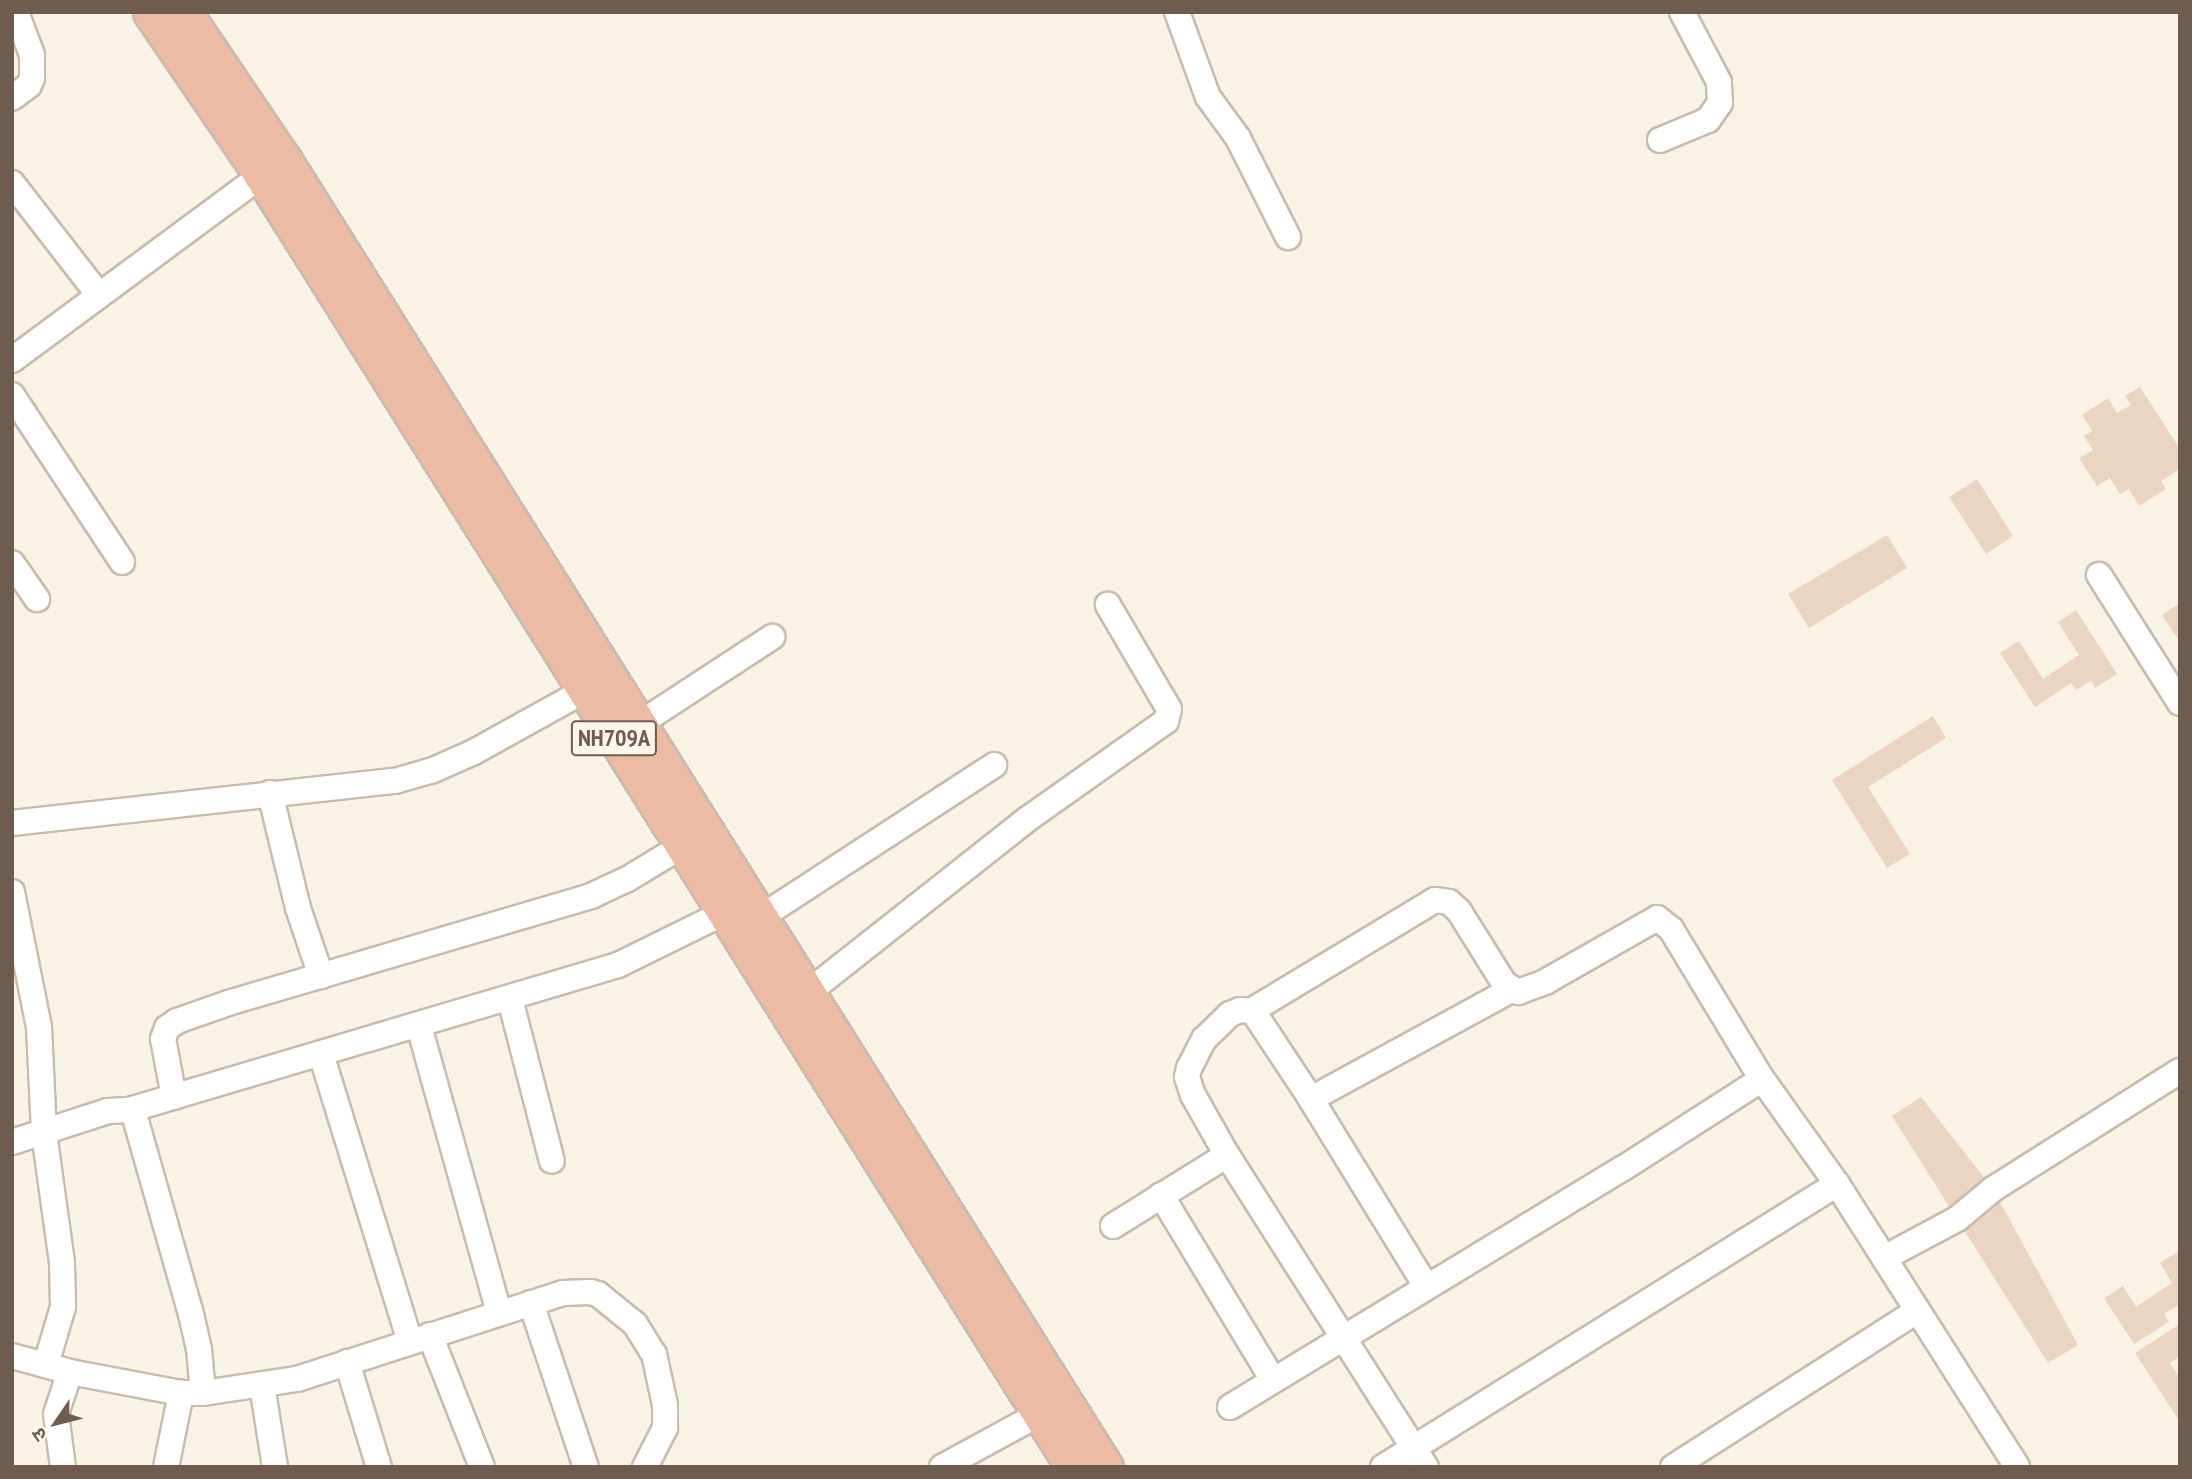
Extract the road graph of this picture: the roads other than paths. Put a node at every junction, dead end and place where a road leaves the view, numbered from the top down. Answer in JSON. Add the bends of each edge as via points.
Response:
{"nodes":[{"id":1,"x":16,"y":12,"type":"edge"},
{"id":2,"x":151,"y":12,"type":"edge"},
{"id":3,"x":183,"y":12,"type":"edge"},
{"id":4,"x":1177,"y":12,"type":"edge"},
{"id":5,"x":1682,"y":12,"type":"edge"},
{"id":6,"x":12,"y":98,"type":"edge"},
{"id":7,"x":1660,"y":140,"type":"dead end"},
{"id":8,"x":262,"y":175,"type":"junction"},
{"id":9,"x":12,"y":183,"type":"edge"},
{"id":10,"x":1288,"y":236,"type":"dead end"},
{"id":11,"x":97,"y":294,"type":"junction"},
{"id":12,"x":12,"y":360,"type":"edge"},
{"id":13,"x":12,"y":396,"type":"edge"},
{"id":14,"x":122,"y":562,"type":"dead end"},
{"id":15,"x":12,"y":564,"type":"edge"},
{"id":16,"x":2099,"y":575,"type":"dead end"},
{"id":17,"x":37,"y":599,"type":"dead end"},
{"id":18,"x":1108,"y":605,"type":"dead end"},
{"id":19,"x":772,"y":637,"type":"dead end"},
{"id":20,"x":584,"y":691,"type":"junction"},
{"id":21,"x":2180,"y":704,"type":"edge"},
{"id":22,"x":636,"y":726,"type":"junction"},
{"id":23,"x":994,"y":765,"type":"dead end"},
{"id":24,"x":270,"y":793,"type":"junction"},
{"id":25,"x":12,"y":823,"type":"edge"},
{"id":26,"x":682,"y":846,"type":"junction"},
{"id":27,"x":12,"y":892,"type":"edge"},
{"id":28,"x":743,"y":911,"type":"junction"},
{"id":29,"x":321,"y":976,"type":"junction"},
{"id":30,"x":1511,"y":989,"type":"junction"},
{"id":31,"x":806,"y":993,"type":"junction"},
{"id":32,"x":510,"y":999,"type":"junction"},
{"id":33,"x":1255,"y":1011,"type":"junction"},
{"id":34,"x":419,"y":1026,"type":"junction"},
{"id":35,"x":321,"y":1054,"type":"junction"},
{"id":36,"x":2180,"y":1071,"type":"edge"},
{"id":37,"x":1762,"y":1079,"type":"junction"},
{"id":38,"x":174,"y":1097,"type":"junction"},
{"id":39,"x":1311,"y":1099,"type":"junction"},
{"id":40,"x":130,"y":1110,"type":"junction"},
{"id":41,"x":44,"y":1133,"type":"junction"},
{"id":42,"x":12,"y":1142,"type":"edge"},
{"id":43,"x":1227,"y":1155,"type":"junction"},
{"id":44,"x":552,"y":1161,"type":"dead end"},
{"id":45,"x":1836,"y":1184,"type":"junction"},
{"id":46,"x":1161,"y":1195,"type":"junction"},
{"id":47,"x":1113,"y":1226,"type":"dead end"},
{"id":48,"x":1884,"y":1258,"type":"junction"},
{"id":49,"x":1426,"y":1286,"type":"junction"},
{"id":50,"x":531,"y":1303,"type":"junction"},
{"id":51,"x":1917,"y":1311,"type":"junction"},
{"id":52,"x":499,"y":1313,"type":"junction"},
{"id":53,"x":1345,"y":1335,"type":"junction"},
{"id":54,"x":420,"y":1338,"type":"junction"},
{"id":55,"x":12,"y":1356,"type":"edge"},
{"id":56,"x":347,"y":1362,"type":"junction"},
{"id":57,"x":46,"y":1364,"type":"junction"},
{"id":58,"x":70,"y":1371,"type":"junction"},
{"id":59,"x":1273,"y":1380,"type":"junction"},
{"id":60,"x":262,"y":1385,"type":"junction"},
{"id":61,"x":192,"y":1393,"type":"junction"},
{"id":62,"x":1230,"y":1407,"type":"dead end"},
{"id":63,"x":1041,"y":1413,"type":"junction"},
{"id":64,"x":1420,"y":1457,"type":"edge"},
{"id":65,"x":62,"y":1467,"type":"edge"},
{"id":66,"x":166,"y":1467,"type":"edge"},
{"id":67,"x":275,"y":1467,"type":"edge"},
{"id":68,"x":379,"y":1467,"type":"edge"},
{"id":69,"x":482,"y":1467,"type":"edge"},
{"id":70,"x":586,"y":1467,"type":"edge"},
{"id":71,"x":645,"y":1467,"type":"edge"},
{"id":72,"x":942,"y":1467,"type":"edge"},
{"id":73,"x":1074,"y":1467,"type":"edge"},
{"id":74,"x":1105,"y":1467,"type":"edge"},
{"id":75,"x":1383,"y":1467,"type":"edge"},
{"id":76,"x":1673,"y":1467,"type":"edge"},
{"id":77,"x":2017,"y":1467,"type":"edge"}],
"edges":[{"from":1,"to":6,"type":"street","via":[[32,55],[32,78]]},
{"from":2,"to":8,"type":"highway","number":"NH709A"},
{"from":3,"to":22,"type":"highway","number":"NH709A","via":[[284,161]]},
{"from":4,"to":10,"type":"street","via":[[1208,97],[1238,138]]},
{"from":5,"to":7,"type":"street","via":[[1719,82],[1720,103],[1708,120]]},
{"from":8,"to":11,"type":"street"},
{"from":8,"to":20,"type":"highway","number":"NH709A"},
{"from":9,"to":11,"type":"street"},
{"from":11,"to":12,"type":"street"},
{"from":13,"to":14,"type":"street"},
{"from":15,"to":17,"type":"street"},
{"from":16,"to":21,"type":"street"},
{"from":18,"to":31,"type":"street","via":[[1169,709],[1166,721],[1029,818]]},
{"from":19,"to":22,"type":"street"},
{"from":20,"to":24,"type":"street","via":[[431,771],[395,781]]},
{"from":20,"to":26,"type":"highway","number":"NH709A"},
{"from":22,"to":28,"type":"highway","number":"NH709A"},
{"from":23,"to":28,"type":"street"},
{"from":24,"to":25,"type":"street"},
{"from":24,"to":29,"type":"street"},
{"from":26,"to":28,"type":"highway","number":"NH709A"},
{"from":26,"to":29,"type":"street","via":[[599,893]]},
{"from":27,"to":41,"type":"street","via":[[39,1027]]},
{"from":28,"to":31,"type":"highway","number":"NH709A"},
{"from":28,"to":32,"type":"street","via":[[618,965]]},
{"from":28,"to":63,"type":"highway","number":"NH709A"},
{"from":29,"to":38,"type":"street","via":[[228,1003],[167,1028],[163,1039]]},
{"from":30,"to":33,"type":"street","via":[[1459,911],[1449,902],[1435,900]]},
{"from":30,"to":37,"type":"street","via":[[1518,992],[1536,986],[1657,918],[1671,929]]},
{"from":30,"to":39,"type":"street"},
{"from":31,"to":74,"type":"highway","number":"NH709A"},
{"from":32,"to":34,"type":"street"},
{"from":32,"to":44,"type":"street"},
{"from":33,"to":39,"type":"street"},
{"from":33,"to":43,"type":"street","via":[[1240,1010],[1219,1022],[1189,1068],[1193,1095]]},
{"from":34,"to":35,"type":"street"},
{"from":34,"to":52,"type":"street"},
{"from":35,"to":38,"type":"street"},
{"from":35,"to":54,"type":"street"},
{"from":36,"to":48,"type":"street","via":[[1993,1189],[1957,1219]]},
{"from":37,"to":45,"type":"street"},
{"from":37,"to":49,"type":"street"},
{"from":38,"to":40,"type":"street"},
{"from":39,"to":49,"type":"street"},
{"from":40,"to":41,"type":"street","via":[[108,1111]]},
{"from":40,"to":61,"type":"street","via":[[138,1122],[199,1349]]},
{"from":41,"to":42,"type":"street"},
{"from":41,"to":57,"type":"street","via":[[64,1294]]},
{"from":43,"to":46,"type":"street"},
{"from":43,"to":53,"type":"street"},
{"from":45,"to":48,"type":"street"},
{"from":45,"to":64,"type":"street"},
{"from":46,"to":47,"type":"street"},
{"from":46,"to":59,"type":"street"},
{"from":48,"to":51,"type":"street"},
{"from":49,"to":53,"type":"street"},
{"from":50,"to":52,"type":"street"},
{"from":50,"to":70,"type":"street"},
{"from":50,"to":71,"type":"street","via":[[563,1293],[590,1292],[622,1312],[644,1335],[654,1354],[665,1405],[664,1428]]},
{"from":51,"to":76,"type":"street"},
{"from":51,"to":77,"type":"street"},
{"from":52,"to":54,"type":"street"},
{"from":53,"to":59,"type":"street"},
{"from":53,"to":64,"type":"street"},
{"from":54,"to":56,"type":"street"},
{"from":54,"to":69,"type":"street"},
{"from":55,"to":57,"type":"street"},
{"from":56,"to":60,"type":"street"},
{"from":56,"to":68,"type":"street"},
{"from":57,"to":58,"type":"street"},
{"from":58,"to":61,"type":"street"},
{"from":58,"to":65,"type":"street","via":[[56,1414]]},
{"from":59,"to":62,"type":"street"},
{"from":60,"to":61,"type":"street"},
{"from":60,"to":67,"type":"street"},
{"from":61,"to":66,"type":"street"},
{"from":63,"to":72,"type":"street"},
{"from":63,"to":73,"type":"highway","number":"NH709A"},
{"from":64,"to":75,"type":"street"}]}
